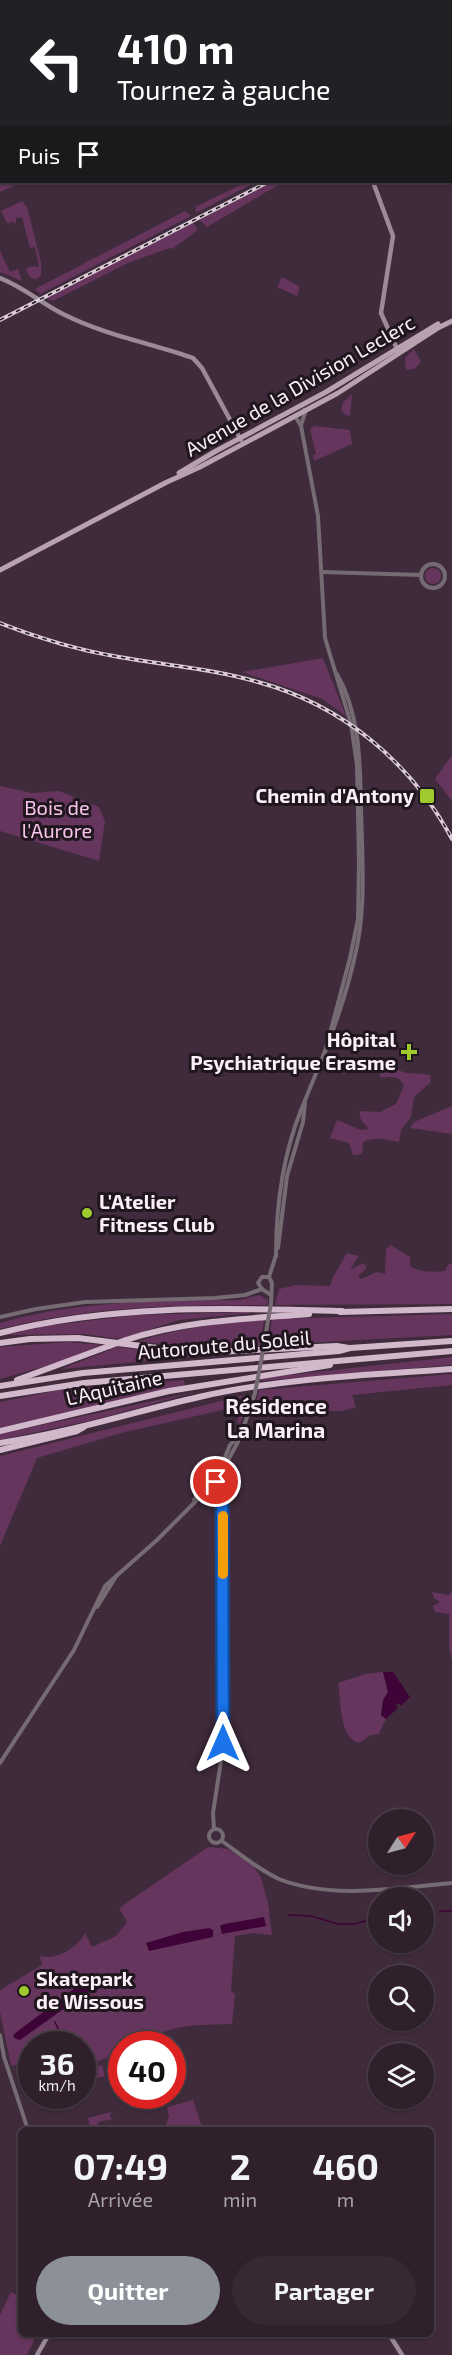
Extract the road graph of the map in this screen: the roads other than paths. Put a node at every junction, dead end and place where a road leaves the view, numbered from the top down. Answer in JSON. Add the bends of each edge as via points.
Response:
{"nodes":[{"id":1,"x":373,"y":183,"type":"edge"},
{"id":2,"x":0,"y":278,"type":"edge"},
{"id":3,"x":452,"y":320,"type":"edge"},
{"id":4,"x":398,"y":351,"type":"junction"},
{"id":5,"x":302,"y":409,"type":"junction"},
{"id":6,"x":295,"y":416,"type":"junction"},
{"id":7,"x":301,"y":426,"type":"junction"},
{"id":8,"x":241,"y":440,"type":"junction"},
{"id":9,"x":0,"y":571,"type":"edge"},
{"id":10,"x":322,"y":572,"type":"junction"},
{"id":11,"x":421,"y":574,"type":"junction"},
{"id":12,"x":445,"y":577,"type":"junction"},
{"id":13,"x":452,"y":577,"type":"edge"},
{"id":14,"x":334,"y":668,"type":"junction"},
{"id":15,"x":324,"y":1052,"type":"junction"},
{"id":16,"x":269,"y":1277,"type":"junction"},
{"id":17,"x":258,"y":1284,"type":"junction"},
{"id":18,"x":272,"y":1286,"type":"junction"},
{"id":19,"x":263,"y":1290,"type":"junction"},
{"id":20,"x":252,"y":1292,"type":"junction"},
{"id":21,"x":271,"y":1295,"type":"junction"},
{"id":22,"x":452,"y":1309,"type":"edge"},
{"id":23,"x":342,"y":1311,"type":"junction"},
{"id":24,"x":0,"y":1317,"type":"edge"},
{"id":25,"x":0,"y":1334,"type":"edge"},
{"id":26,"x":452,"y":1341,"type":"edge"},
{"id":27,"x":0,"y":1343,"type":"edge"},
{"id":28,"x":350,"y":1348,"type":"junction"},
{"id":29,"x":452,"y":1351,"type":"edge"},
{"id":30,"x":342,"y":1362,"type":"junction"},
{"id":31,"x":452,"y":1369,"type":"edge"},
{"id":32,"x":0,"y":1386,"type":"edge"},
{"id":33,"x":0,"y":1396,"type":"edge"},
{"id":34,"x":87,"y":1426,"type":"junction"},
{"id":35,"x":0,"y":1431,"type":"edge"},
{"id":36,"x":241,"y":1432,"type":"junction"},
{"id":37,"x":0,"y":1443,"type":"edge"},
{"id":38,"x":0,"y":1449,"type":"edge"},
{"id":39,"x":212,"y":1474,"type":"junction"},
{"id":40,"x":218,"y":1479,"type":"junction"},
{"id":41,"x":191,"y":1504,"type":"junction"},
{"id":42,"x":0,"y":1763,"type":"edge"},
{"id":43,"x":214,"y":1829,"type":"junction"},
{"id":44,"x":222,"y":1841,"type":"junction"},
{"id":45,"x":452,"y":1883,"type":"edge"},
{"id":46,"x":0,"y":2035,"type":"edge"},
{"id":47,"x":27,"y":2127,"type":"edge"},
{"id":48,"x":47,"y":2337,"type":"edge"},
{"id":49,"x":391,"y":2337,"type":"edge"},
{"id":50,"x":37,"y":2355,"type":"edge"},
{"id":51,"x":402,"y":2355,"type":"edge"}],
"edges":[{"from":1,"to":4,"type":"main road","via":[[393,236],[381,313]]},
{"from":2,"to":8,"type":"main road","via":[[88,325],[193,358]]},
{"from":3,"to":4,"type":"main road","name":"Avenue de la Division Leclerc"},
{"from":4,"to":5,"type":"main road","name":"Avenue de la Division Leclerc"},
{"from":5,"to":6,"type":"main road","name":"Avenue de la Division Leclerc"},
{"from":5,"to":7,"type":"street"},
{"from":5,"to":8,"type":"main road","name":"Avenue de la Division Leclerc"},
{"from":6,"to":7,"type":"street"},
{"from":6,"to":8,"type":"main road","name":"Avenue de la Division Leclerc"},
{"from":7,"to":10,"type":"street","via":[[316,502]]},
{"from":8,"to":9,"type":"main road","name":"Avenue de la Division Leclerc","via":[[200,467]]},
{"from":10,"to":11,"type":"street"},
{"from":10,"to":14,"type":"street","via":[[324,633]]},
{"from":11,"to":12,"type":"street","via":[[434,563],[443,569]]},
{"from":11,"to":12,"type":"street","via":[[430,588],[438,587]]},
{"from":12,"to":13,"type":"street"},
{"from":14,"to":15,"type":"street","via":[[355,744],[358,919]]},
{"from":14,"to":15,"type":"street","via":[[349,702],[358,743],[363,905],[354,961],[337,1023]]},
{"from":15,"to":16,"type":"street","via":[[305,1102]]},
{"from":16,"to":17,"type":"street","via":[[262,1276]]},
{"from":16,"to":18,"type":"street"},
{"from":17,"to":19,"type":"street"},
{"from":17,"to":20,"type":"street"},
{"from":18,"to":19,"type":"street"},
{"from":18,"to":21,"type":"street"},
{"from":19,"to":20,"type":"street"},
{"from":19,"to":21,"type":"street"},
{"from":20,"to":24,"type":"street","via":[[215,1298],[85,1302]]},
{"from":21,"to":36,"type":"street","bridge":true,"via":[[255,1393]]},
{"from":22,"to":23,"type":"highway"},
{"from":23,"to":25,"type":"highway","via":[[152,1310],[75,1318]]},
{"from":23,"to":32,"type":"highway","bridge":true,"via":[[165,1328]]},
{"from":26,"to":28,"type":"highway","name":"Autoroute du Soleil"},
{"from":27,"to":28,"type":"highway","name":"L'Aquitaine","via":[[62,1338],[198,1352]]},
{"from":28,"to":32,"type":"highway","name":"Autoroute du Soleil","via":[[58,1376]]},
{"from":29,"to":30,"type":"highway","name":"Autoroute du Soleil"},
{"from":30,"to":33,"type":"highway","name":"Autoroute du Soleil","via":[[84,1383]]},
{"from":30,"to":35,"type":"highway","name":"L'Aquitaine","via":[[169,1391]]},
{"from":31,"to":34,"type":"highway","via":[[271,1384],[198,1397]]},
{"from":34,"to":37,"type":"highway"},
{"from":34,"to":38,"type":"highway"},
{"from":36,"to":39,"type":"street"},
{"from":36,"to":40,"type":"street"},
{"from":39,"to":40,"type":"street"},
{"from":39,"to":40,"type":"street"},
{"from":39,"to":41,"type":"street"},
{"from":40,"to":41,"type":"street"},
{"from":40,"to":43,"type":"street","via":[[222,1487],[223,1748]]},
{"from":41,"to":42,"type":"street","via":[[117,1574],[56,1680]]},
{"from":43,"to":44,"type":"street","via":[[223,1833]]},
{"from":43,"to":44,"type":"street","via":[[209,1833],[210,1840]]},
{"from":44,"to":45,"type":"street","via":[[271,1875],[301,1886],[350,1891]]},
{"from":46,"to":47,"type":"street"},
{"from":48,"to":50,"type":"main road"},
{"from":49,"to":51,"type":"main road"}]}
